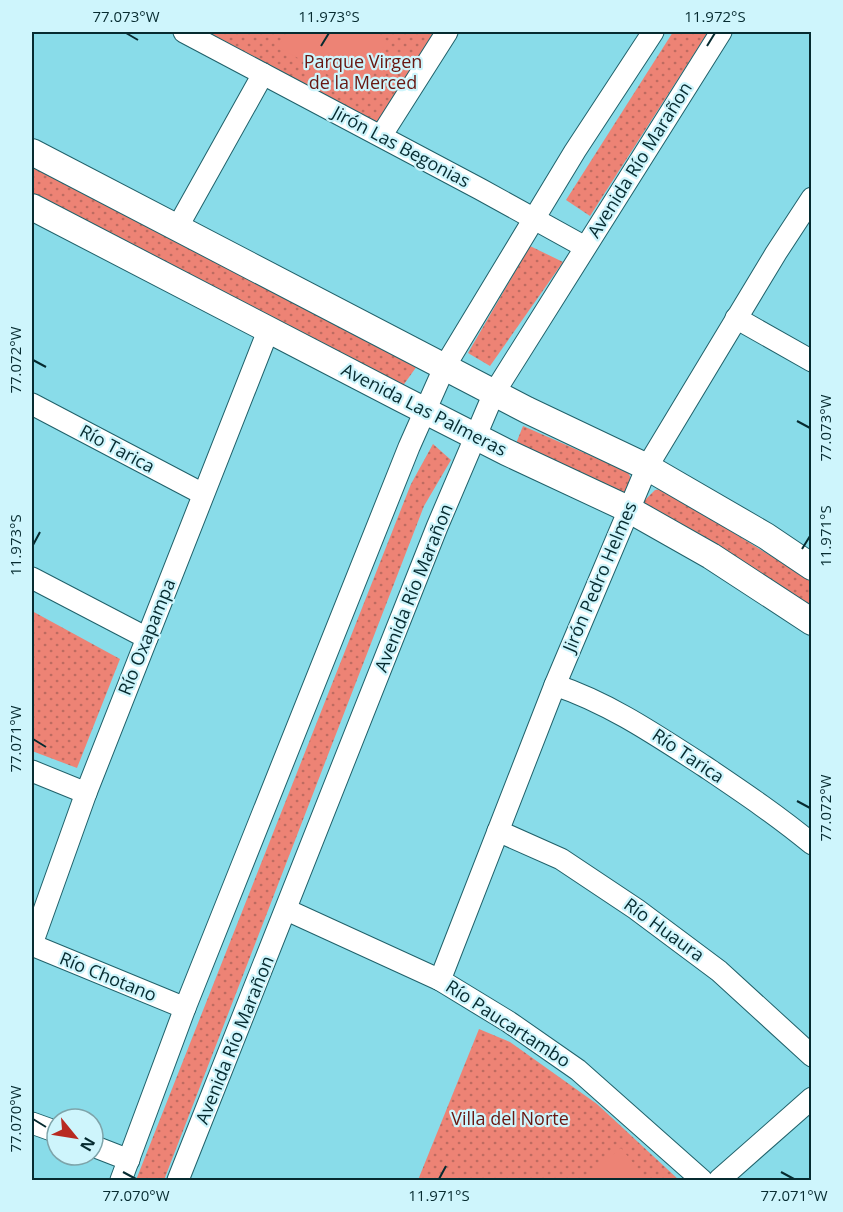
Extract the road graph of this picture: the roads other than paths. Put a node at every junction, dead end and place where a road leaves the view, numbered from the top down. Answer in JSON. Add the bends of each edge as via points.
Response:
{"nodes":[{"id":1,"x":184,"y":32,"type":"edge"},
{"id":2,"x":447,"y":32,"type":"edge"},
{"id":3,"x":653,"y":32,"type":"edge"},
{"id":4,"x":721,"y":32,"type":"edge"},
{"id":5,"x":263,"y":74,"type":"junction"},
{"id":6,"x":381,"y":136,"type":"junction"},
{"id":7,"x":32,"y":152,"type":"edge"},
{"id":8,"x":812,"y":198,"type":"edge"},
{"id":9,"x":32,"y":207,"type":"edge"},
{"id":10,"x":533,"y":220,"type":"junction"},
{"id":11,"x":177,"y":228,"type":"junction"},
{"id":12,"x":585,"y":247,"type":"junction"},
{"id":13,"x":736,"y":318,"type":"junction"},
{"id":14,"x":268,"y":331,"type":"junction"},
{"id":15,"x":812,"y":361,"type":"edge"},
{"id":16,"x":445,"y":366,"type":"junction"},
{"id":17,"x":494,"y":393,"type":"junction"},
{"id":18,"x":32,"y":404,"type":"edge"},
{"id":19,"x":425,"y":411,"type":"junction"},
{"id":20,"x":476,"y":437,"type":"junction"},
{"id":21,"x":647,"y":467,"type":"junction"},
{"id":22,"x":203,"y":494,"type":"junction"},
{"id":23,"x":628,"y":509,"type":"junction"},
{"id":24,"x":812,"y":567,"type":"edge"},
{"id":25,"x":32,"y":578,"type":"edge"},
{"id":26,"x":812,"y":622,"type":"edge"},
{"id":27,"x":147,"y":638,"type":"junction"},
{"id":28,"x":555,"y":685,"type":"junction"},
{"id":29,"x":32,"y":771,"type":"edge"},
{"id":30,"x":86,"y":793,"type":"junction"},
{"id":31,"x":498,"y":831,"type":"junction"},
{"id":32,"x":812,"y":844,"type":"edge"},
{"id":33,"x":287,"y":910,"type":"junction"},
{"id":34,"x":32,"y":945,"type":"edge"},
{"id":35,"x":440,"y":980,"type":"junction"},
{"id":36,"x":185,"y":1008,"type":"junction"},
{"id":37,"x":812,"y":1056,"type":"edge"},
{"id":38,"x":812,"y":1098,"type":"edge"},
{"id":39,"x":105,"y":1151,"type":"edge"},
{"id":40,"x":129,"y":1160,"type":"junction"},
{"id":41,"x":121,"y":1180,"type":"edge"},
{"id":42,"x":178,"y":1180,"type":"edge"},
{"id":43,"x":702,"y":1180,"type":"edge"},
{"id":44,"x":719,"y":1180,"type":"edge"}],
"edges":[{"from":1,"to":5,"type":"street","name":"Jirón Las Begonias"},
{"from":2,"to":6,"type":"street"},
{"from":3,"to":10,"type":"street"},
{"from":4,"to":12,"type":"street","name":"Avenida Río Marañon"},
{"from":5,"to":6,"type":"street","name":"Jirón Las Begonias"},
{"from":5,"to":11,"type":"street"},
{"from":6,"to":10,"type":"street","name":"Jirón Las Begonias"},
{"from":7,"to":11,"type":"main road"},
{"from":8,"to":13,"type":"street","name":"Jirón Pedro Helmes"},
{"from":9,"to":14,"type":"main road","name":"Avenida Las Palmeras"},
{"from":10,"to":12,"type":"street","name":"Jirón Las Begonias"},
{"from":10,"to":16,"type":"street"},
{"from":11,"to":16,"type":"main road"},
{"from":12,"to":17,"type":"street","name":"Avenida Río Marañon"},
{"from":13,"to":15,"type":"street"},
{"from":13,"to":21,"type":"street","name":"Jirón Pedro Helmes"},
{"from":14,"to":19,"type":"main road","name":"Avenida Las Palmeras"},
{"from":14,"to":22,"type":"street","name":"Río Oxapampa"},
{"from":16,"to":17,"type":"main road"},
{"from":16,"to":19,"type":"street"},
{"from":17,"to":20,"type":"street","name":"Avenida Río Marañon"},
{"from":17,"to":21,"type":"main road"},
{"from":18,"to":22,"type":"street","name":"Río Tarica"},
{"from":19,"to":20,"type":"main road","name":"Avenida Las Palmeras"},
{"from":19,"to":36,"type":"street"},
{"from":20,"to":23,"type":"main road","name":"Avenida Las Palmeras"},
{"from":20,"to":33,"type":"street","name":"Avenida Río Marañon"},
{"from":21,"to":23,"type":"street","name":"Jirón Pedro Helmes"},
{"from":21,"to":24,"type":"main road"},
{"from":22,"to":27,"type":"street","name":"Río Oxapampa"},
{"from":23,"to":26,"type":"main road","name":"Avenida Las Palmeras","via":[[711,556]]},
{"from":23,"to":28,"type":"street","name":"Jirón Pedro Helmes"},
{"from":25,"to":27,"type":"street"},
{"from":27,"to":30,"type":"street","name":"Río Oxapampa"},
{"from":28,"to":31,"type":"street","name":"Jirón Pedro Helmes"},
{"from":28,"to":32,"type":"street","name":"Río Tarica","via":[[645,727],[779,817]]},
{"from":29,"to":30,"type":"street"},
{"from":30,"to":34,"type":"street","name":"Río Oxapampa"},
{"from":31,"to":35,"type":"street","name":"Jirón Pedro Helmes"},
{"from":31,"to":37,"type":"street","name":"Río Huaura","via":[[561,859],[636,909],[719,971]]},
{"from":33,"to":35,"type":"street","name":"Río Paucartambo"},
{"from":33,"to":42,"type":"street","name":"Avenida Río Marañon"},
{"from":34,"to":36,"type":"street","name":"Río Chotano"},
{"from":35,"to":43,"type":"street","name":"Río Paucartambo","via":[[578,1070]]},
{"from":36,"to":40,"type":"street"},
{"from":38,"to":44,"type":"street"},
{"from":39,"to":40,"type":"street"},
{"from":40,"to":41,"type":"street"}]}
